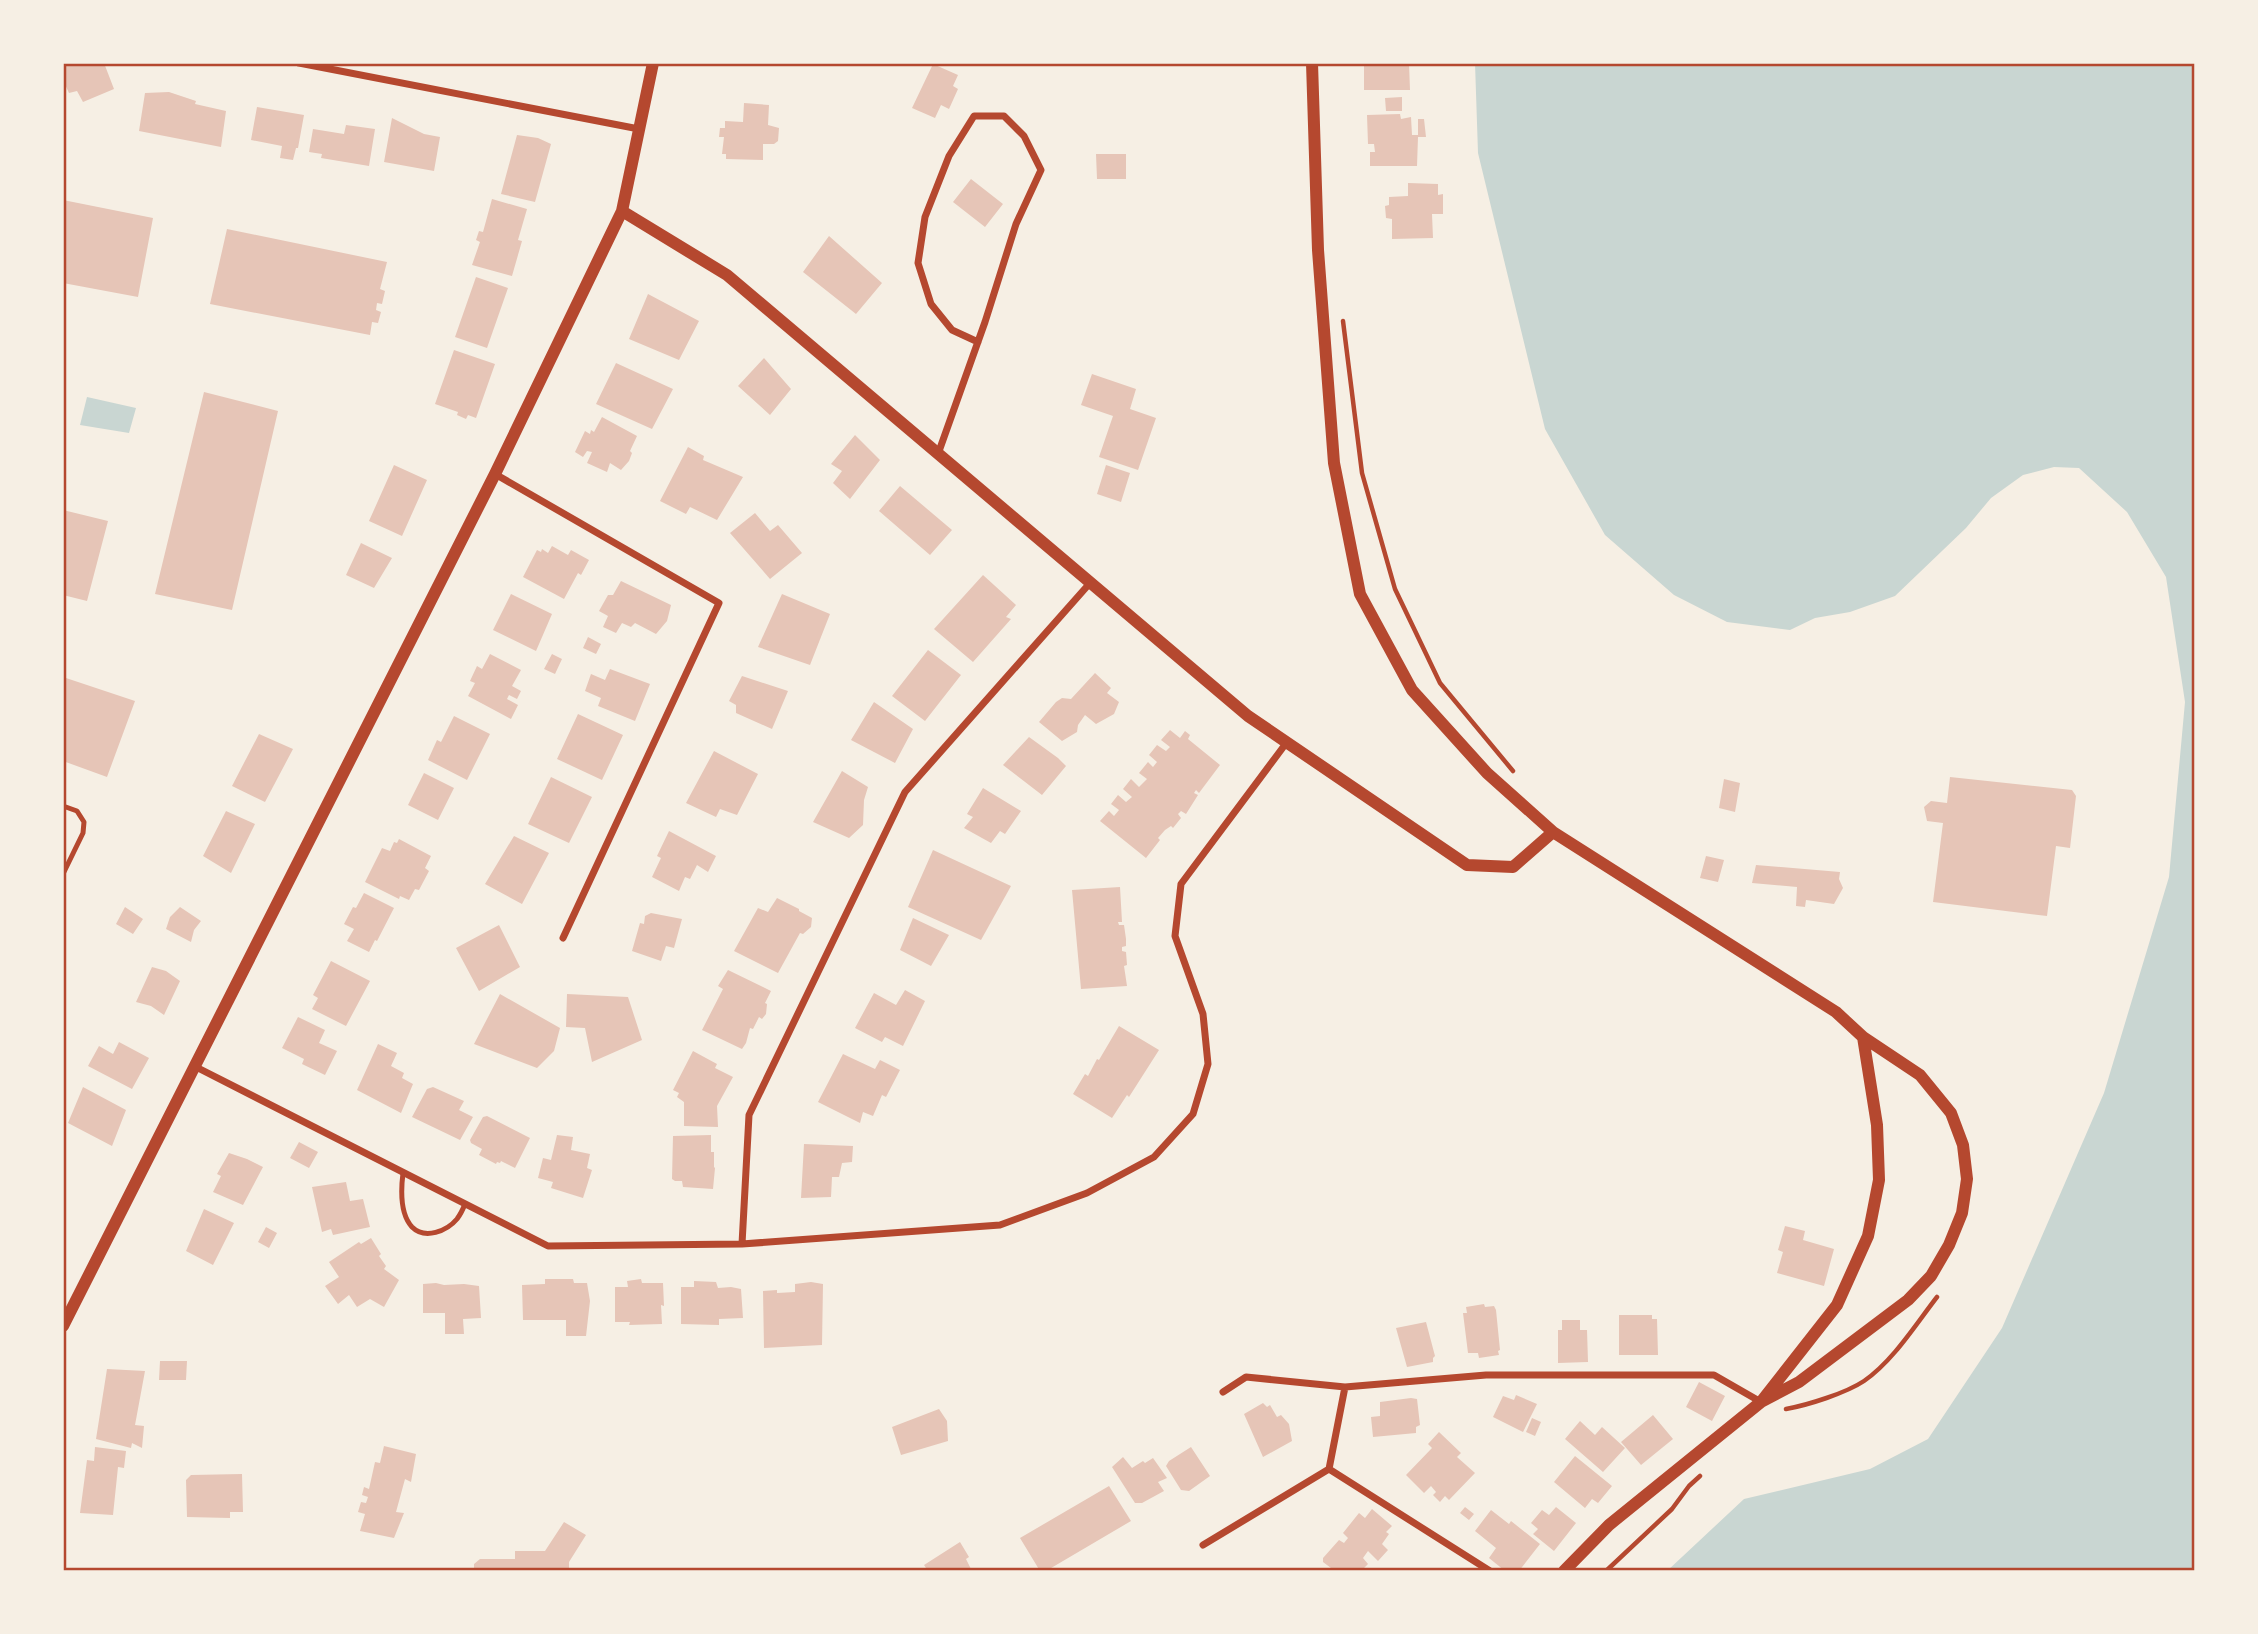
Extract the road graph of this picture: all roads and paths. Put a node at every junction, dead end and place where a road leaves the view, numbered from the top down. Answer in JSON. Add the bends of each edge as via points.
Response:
{"nodes":[{"id":1,"x":299,"y":63,"type":"edge"},
{"id":2,"x":653,"y":63,"type":"edge"},
{"id":3,"x":1312,"y":63,"type":"edge"},
{"id":4,"x":639,"y":129,"type":"junction"},
{"id":5,"x":622,"y":211,"type":"junction"},
{"id":6,"x":1341,"y":309,"type":"dead end"},
{"id":7,"x":978,"y":342,"type":"junction"},
{"id":8,"x":938,"y":454,"type":"junction"},
{"id":9,"x":495,"y":474,"type":"junction"},
{"id":10,"x":1090,"y":583,"type":"junction"},
{"id":11,"x":1287,"y":742,"type":"junction"},
{"id":12,"x":1519,"y":776,"type":"dead end"},
{"id":13,"x":63,"y":806,"type":"edge"},
{"id":14,"x":1553,"y":832,"type":"junction"},
{"id":15,"x":63,"y":874,"type":"edge"},
{"id":16,"x":563,"y":939,"type":"dead end"},
{"id":17,"x":1863,"y":1037,"type":"junction"},
{"id":18,"x":194,"y":1066,"type":"junction"},
{"id":19,"x":403,"y":1173,"type":"junction"},
{"id":20,"x":465,"y":1204,"type":"junction"},
{"id":21,"x":742,"y":1244,"type":"junction"},
{"id":22,"x":63,"y":1326,"type":"edge"},
{"id":23,"x":1345,"y":1387,"type":"junction"},
{"id":24,"x":1223,"y":1392,"type":"dead end"},
{"id":25,"x":1761,"y":1402,"type":"junction"},
{"id":26,"x":1329,"y":1469,"type":"junction"},
{"id":27,"x":1203,"y":1545,"type":"dead end"},
{"id":28,"x":1490,"y":1571,"type":"edge"},
{"id":29,"x":1564,"y":1571,"type":"edge"}],
"edges":[{"from":1,"to":4,"type":"street"},
{"from":2,"to":4,"type":"street"},
{"from":3,"to":14,"type":"street","via":[[1318,250],[1334,463],[1360,594],[1412,690],[1487,773]]},
{"from":4,"to":5,"type":"street"},
{"from":5,"to":8,"type":"street","via":[[727,275]]},
{"from":5,"to":9,"type":"street"},
{"from":6,"to":12,"type":"path","via":[[1362,473],[1395,589],[1440,683]]},
{"from":7,"to":7,"type":"street","via":[[1016,224],[1041,170],[1024,136],[1004,116],[974,116],[949,156],[925,216],[918,263],[931,304],[952,330]]},
{"from":7,"to":8,"type":"street"},
{"from":8,"to":10,"type":"street"},
{"from":9,"to":16,"type":"street","via":[[719,603]]},
{"from":9,"to":18,"type":"street"},
{"from":10,"to":11,"type":"street","via":[[1248,716]]},
{"from":10,"to":21,"type":"street","via":[[905,792],[749,1115]]},
{"from":11,"to":14,"type":"street","via":[[1468,865],[1513,867]]},
{"from":11,"to":21,"type":"street","via":[[1181,884],[1175,936],[1203,1014],[1208,1064],[1193,1114],[1154,1157],[1087,1193],[1000,1225]]},
{"from":13,"to":15,"type":"lane","via":[[77,811],[84,822]]},
{"from":14,"to":17,"type":"street","via":[[1836,1012]]},
{"from":17,"to":25,"type":"street","via":[[1877,1125],[1879,1180],[1868,1236],[1837,1305]]},
{"from":17,"to":25,"type":"street","via":[[1920,1075],[1951,1113],[1963,1145],[1967,1179],[1962,1213],[1931,1276],[1908,1300],[1799,1382]]},
{"from":18,"to":19,"type":"street"},
{"from":18,"to":22,"type":"street"},
{"from":19,"to":20,"type":"street"},
{"from":19,"to":20,"type":"lane","via":[[401,1190],[412,1228],[426,1234],[442,1231],[457,1219]]},
{"from":20,"to":21,"type":"street","via":[[548,1246]]},
{"from":23,"to":24,"type":"street","via":[[1246,1377]]},
{"from":23,"to":25,"type":"street","via":[[1486,1375],[1714,1375]]},
{"from":23,"to":26,"type":"street"},
{"from":25,"to":29,"type":"street","via":[[1609,1525]]},
{"from":26,"to":27,"type":"street"},
{"from":26,"to":28,"type":"street"}]}
